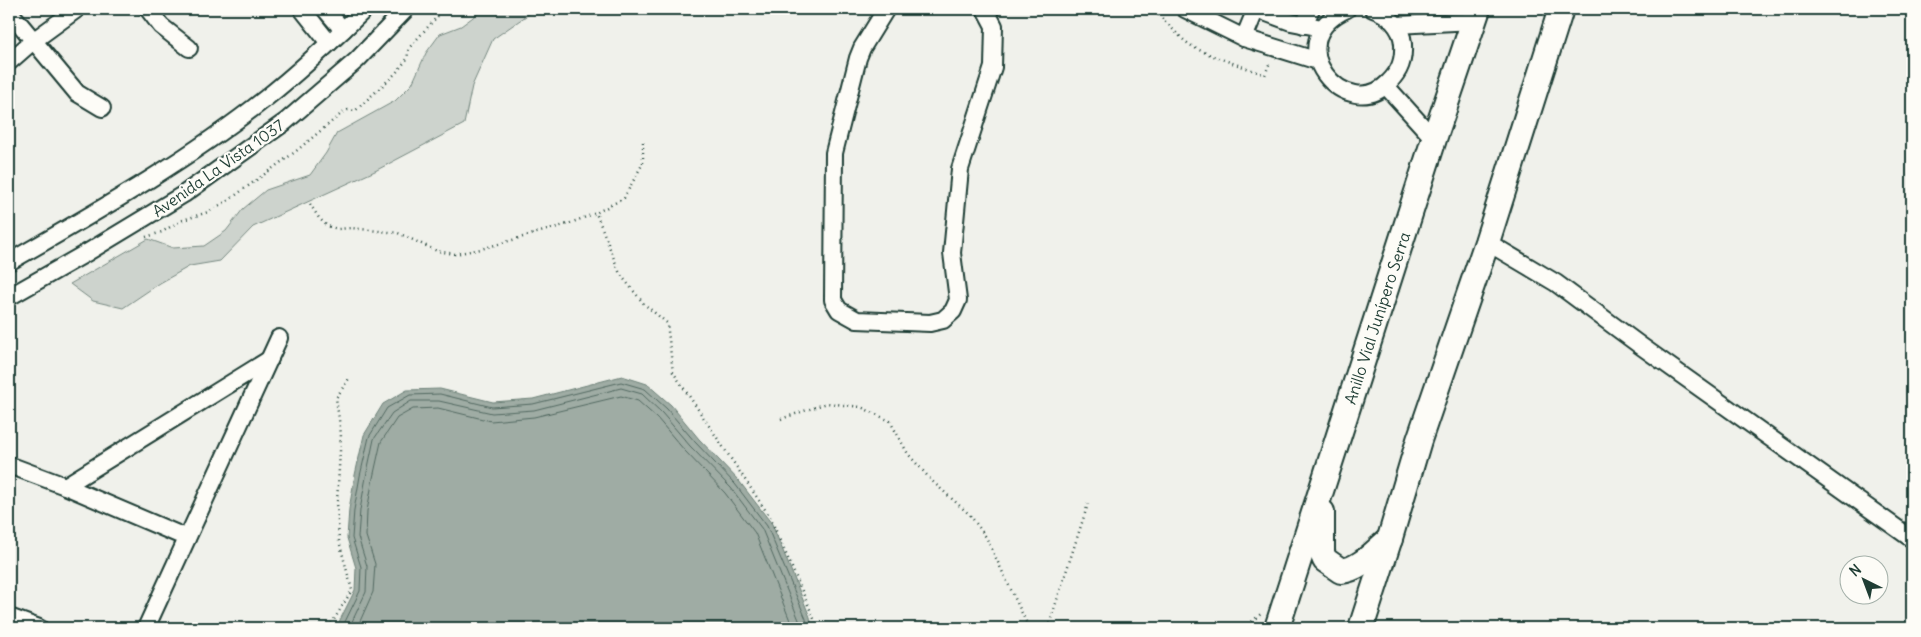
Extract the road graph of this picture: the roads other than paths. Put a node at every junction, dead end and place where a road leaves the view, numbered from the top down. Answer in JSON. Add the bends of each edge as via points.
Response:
{"nodes":[{"id":1,"x":77,"y":9,"type":"edge"},
{"id":2,"x":148,"y":9,"type":"edge"},
{"id":3,"x":302,"y":9,"type":"edge"},
{"id":4,"x":325,"y":9,"type":"edge"},
{"id":5,"x":365,"y":9,"type":"edge"},
{"id":6,"x":406,"y":9,"type":"edge"},
{"id":7,"x":886,"y":9,"type":"edge"},
{"id":8,"x":985,"y":9,"type":"edge"},
{"id":9,"x":1185,"y":9,"type":"edge"},
{"id":10,"x":1256,"y":9,"type":"edge"},
{"id":11,"x":1312,"y":9,"type":"edge"},
{"id":12,"x":1347,"y":9,"type":"edge"},
{"id":13,"x":1373,"y":9,"type":"edge"},
{"id":14,"x":1561,"y":9,"type":"edge"},
{"id":15,"x":9,"y":11,"type":"edge"},
{"id":16,"x":1476,"y":15,"type":"edge"},
{"id":17,"x":1304,"y":25,"type":"junction"},
{"id":18,"x":1396,"y":25,"type":"junction"},
{"id":19,"x":1322,"y":28,"type":"junction"},
{"id":20,"x":343,"y":30,"type":"junction"},
{"id":21,"x":1244,"y":38,"type":"junction"},
{"id":22,"x":33,"y":41,"type":"junction"},
{"id":23,"x":329,"y":43,"type":"junction"},
{"id":24,"x":189,"y":48,"type":"dead end"},
{"id":25,"x":9,"y":62,"type":"edge"},
{"id":26,"x":1318,"y":62,"type":"junction"},
{"id":27,"x":1386,"y":86,"type":"junction"},
{"id":28,"x":102,"y":108,"type":"dead end"},
{"id":29,"x":1434,"y":140,"type":"junction"},
{"id":30,"x":1487,"y":242,"type":"junction"},
{"id":31,"x":9,"y":262,"type":"edge"},
{"id":32,"x":11,"y":291,"type":"edge"},
{"id":33,"x":279,"y":338,"type":"dead end"},
{"id":34,"x":270,"y":359,"type":"junction"},
{"id":35,"x":9,"y":465,"type":"edge"},
{"id":36,"x":1323,"y":485,"type":"junction"},
{"id":37,"x":65,"y":486,"type":"junction"},
{"id":38,"x":187,"y":538,"type":"junction"},
{"id":39,"x":1390,"y":538,"type":"junction"},
{"id":40,"x":1912,"y":539,"type":"edge"},
{"id":41,"x":9,"y":617,"type":"edge"},
{"id":42,"x":39,"y":628,"type":"edge"},
{"id":43,"x":146,"y":628,"type":"edge"},
{"id":44,"x":1277,"y":628,"type":"edge"},
{"id":45,"x":1361,"y":628,"type":"edge"}],
"edges":[{"from":1,"to":22,"type":"street"},
{"from":2,"to":24,"type":"street","via":[[162,26]]},
{"from":3,"to":23,"type":"street"},
{"from":4,"to":20,"type":"street"},
{"from":5,"to":20,"type":"street","name":"Avenida La Vista 1037"},
{"from":6,"to":32,"type":"street","name":"Avenida La Vista 1037","via":[[357,60],[285,122],[184,194],[88,252]]},
{"from":7,"to":8,"type":"street","via":[[858,58],[834,153],[833,300],[839,310],[856,320],[930,323],[943,320],[953,311],[958,300],[952,253],[960,168],[993,67],[994,26]]},
{"from":9,"to":21,"type":"street"},
{"from":10,"to":17,"type":"street"},
{"from":10,"to":21,"type":"street"},
{"from":11,"to":17,"type":"street"},
{"from":12,"to":19,"type":"street","via":[[1334,15]]},
{"from":13,"to":18,"type":"street","via":[[1384,13]]},
{"from":14,"to":30,"type":"highway"},
{"from":15,"to":22,"type":"street"},
{"from":16,"to":18,"type":"street"},
{"from":16,"to":29,"type":"highway","name":"Anillo Vial Junípero Serra"},
{"from":17,"to":19,"type":"street"},
{"from":18,"to":27,"type":"street","via":[[1403,41],[1403,58],[1397,74]]},
{"from":19,"to":26,"type":"street","via":[[1317,44]]},
{"from":20,"to":23,"type":"street","name":"Avenida La Vista 1037"},
{"from":21,"to":26,"type":"street"},
{"from":22,"to":25,"type":"street"},
{"from":22,"to":28,"type":"street","via":[[78,93]]},
{"from":23,"to":31,"type":"street","name":"Avenida La Vista 1037","via":[[266,98],[168,168]]},
{"from":26,"to":27,"type":"street","via":[[1325,76],[1337,88],[1353,94],[1370,93]]},
{"from":27,"to":29,"type":"street"},
{"from":29,"to":36,"type":"highway","name":"Anillo Vial Junípero Serra"},
{"from":30,"to":39,"type":"highway","via":[[1418,440]]},
{"from":30,"to":40,"type":"street","via":[[1556,283]]},
{"from":33,"to":34,"type":"street"},
{"from":34,"to":37,"type":"street"},
{"from":34,"to":38,"type":"street"},
{"from":35,"to":37,"type":"street"},
{"from":36,"to":39,"type":"highway","via":[[1322,553],[1325,560],[1341,572],[1351,570]]},
{"from":36,"to":44,"type":"highway","name":"Anillo Vial Junípero Serra"},
{"from":37,"to":38,"type":"street"},
{"from":38,"to":43,"type":"street"},
{"from":39,"to":45,"type":"highway"},
{"from":41,"to":42,"type":"street"}]}
